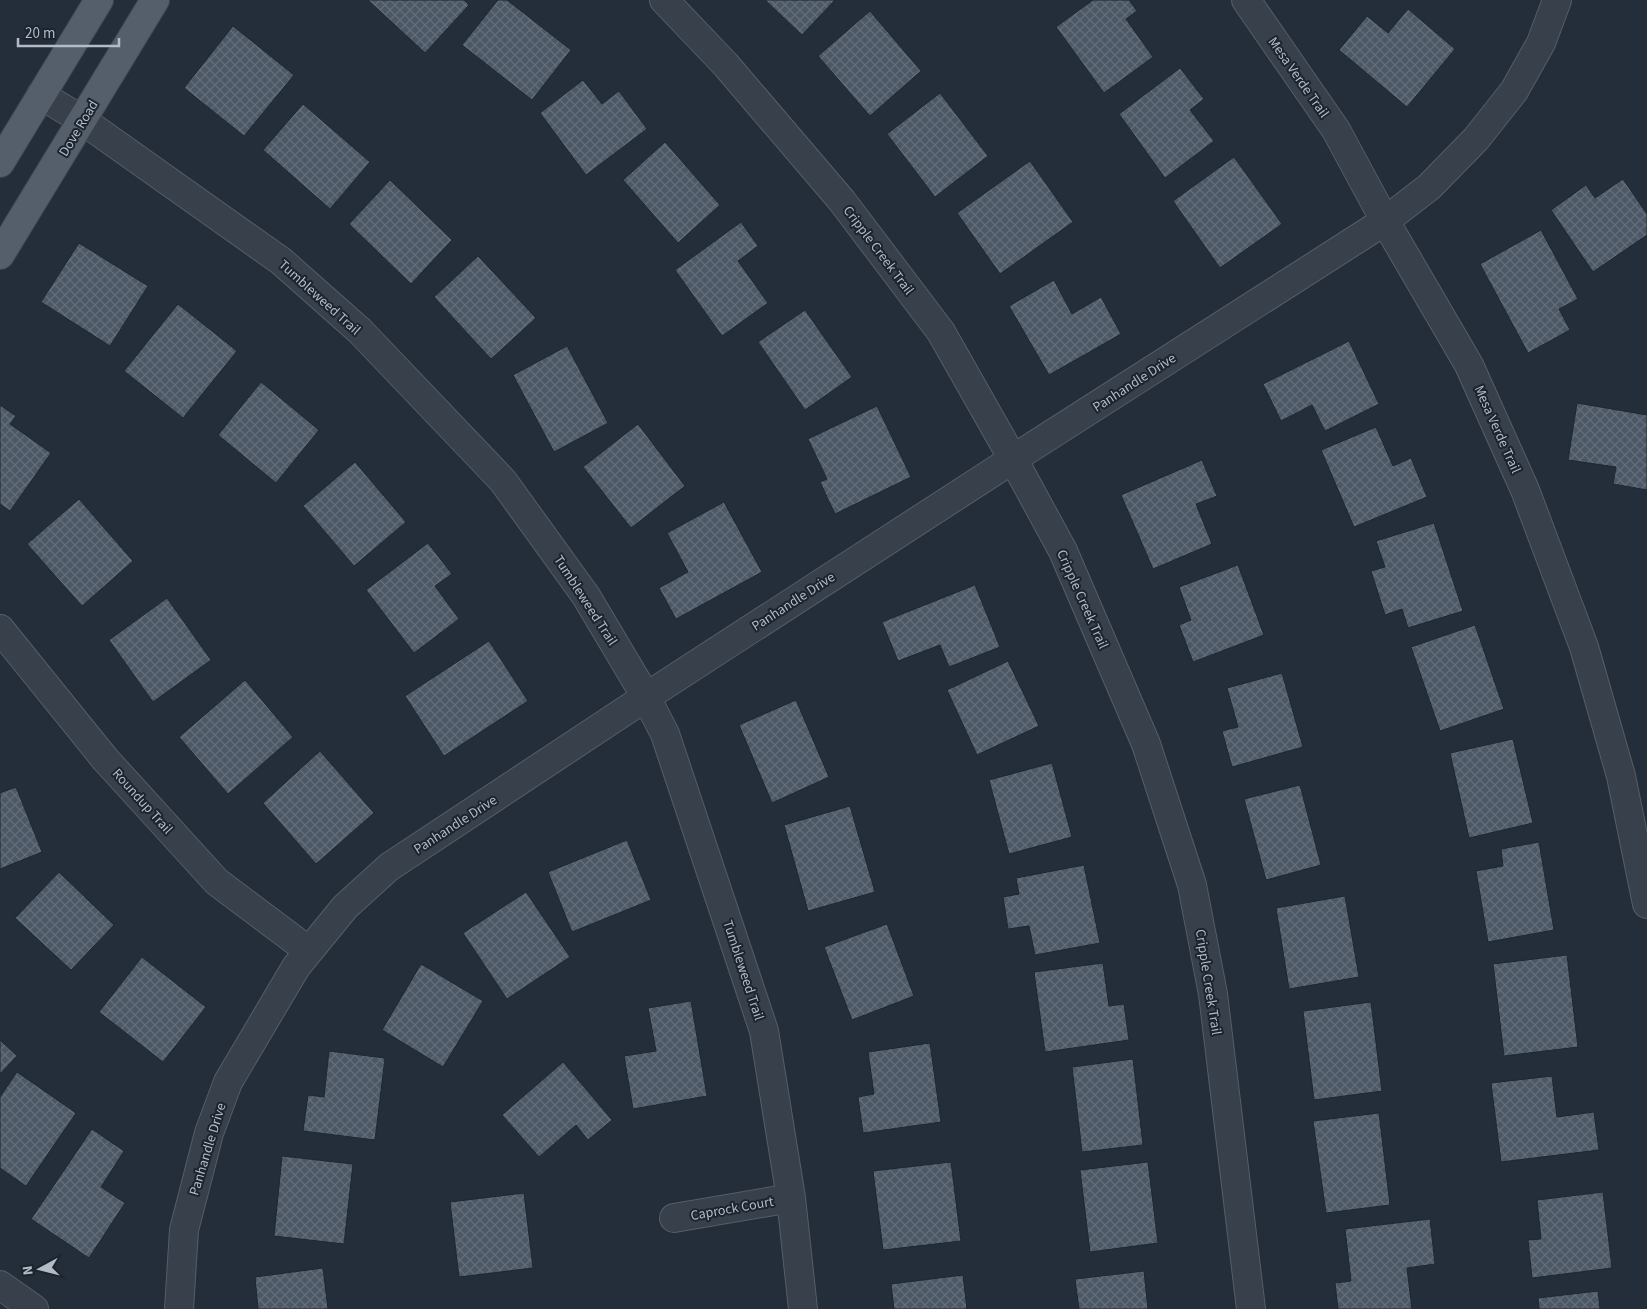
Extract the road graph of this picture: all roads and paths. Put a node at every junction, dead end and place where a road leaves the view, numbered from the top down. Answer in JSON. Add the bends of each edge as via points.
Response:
{"nodes":[{"id":1,"x":99,"y":0,"type":"edge"},
{"id":2,"x":155,"y":0,"type":"edge"},
{"id":3,"x":664,"y":0,"type":"edge"},
{"id":4,"x":1246,"y":0,"type":"edge"},
{"id":5,"x":1557,"y":0,"type":"edge"},
{"id":6,"x":41,"y":95,"type":"junction"},
{"id":7,"x":82,"y":120,"type":"junction"},
{"id":8,"x":0,"y":163,"type":"edge"},
{"id":9,"x":1385,"y":221,"type":"junction"},
{"id":10,"x":0,"y":255,"type":"edge"},
{"id":11,"x":1013,"y":458,"type":"junction"},
{"id":12,"x":0,"y":629,"type":"edge"},
{"id":13,"x":646,"y":697,"type":"junction"},
{"id":14,"x":1647,"y":904,"type":"edge"},
{"id":15,"x":309,"y":951,"type":"junction"},
{"id":16,"x":790,"y":1198,"type":"junction"},
{"id":17,"x":674,"y":1218,"type":"dead end"},
{"id":18,"x":0,"y":1285,"type":"edge"},
{"id":19,"x":34,"y":1309,"type":"edge"},
{"id":20,"x":179,"y":1309,"type":"edge"},
{"id":21,"x":803,"y":1309,"type":"edge"},
{"id":22,"x":1251,"y":1309,"type":"edge"}],
"edges":[{"from":1,"to":6,"type":"main road"},
{"from":2,"to":7,"type":"main road","name":"Dove Road"},
{"from":3,"to":11,"type":"street","name":"Cripple Creek Trail","via":[[726,65],[842,201],[941,332]]},
{"from":4,"to":9,"type":"street","name":"Mesa Verde Trail","via":[[1336,130]]},
{"from":5,"to":9,"type":"street","name":"Panhandle Drive","via":[[1541,43],[1514,91],[1476,140],[1435,180]]},
{"from":6,"to":7,"type":"street","name":"Tumbleweed Trail"},
{"from":6,"to":8,"type":"main road"},
{"from":7,"to":10,"type":"main road","name":"Dove Road"},
{"from":7,"to":13,"type":"street","name":"Tumbleweed Trail","via":[[281,260],[360,332],[503,481],[586,596]]},
{"from":9,"to":11,"type":"street","name":"Panhandle Drive"},
{"from":9,"to":14,"type":"street","name":"Mesa Verde Trail","via":[[1469,365],[1525,490],[1584,647],[1621,776]]},
{"from":11,"to":13,"type":"street","name":"Panhandle Drive"},
{"from":11,"to":22,"type":"street","name":"Cripple Creek Trail","via":[[1063,551],[1146,744],[1192,885],[1213,994]]},
{"from":12,"to":15,"type":"street","name":"Roundup Trail","via":[[105,759],[217,882]]},
{"from":13,"to":15,"type":"street","name":"Panhandle Drive","via":[[389,867],[345,907]]},
{"from":13,"to":16,"type":"street","name":"Tumbleweed Trail","via":[[666,734],[764,1031]]},
{"from":15,"to":20,"type":"street","name":"Panhandle Drive","via":[[296,967],[228,1082],[209,1133],[184,1230]]},
{"from":16,"to":17,"type":"street","name":"Caprock Court"},
{"from":16,"to":21,"type":"street","name":"Tumbleweed Trail"},
{"from":18,"to":19,"type":"street"}]}
